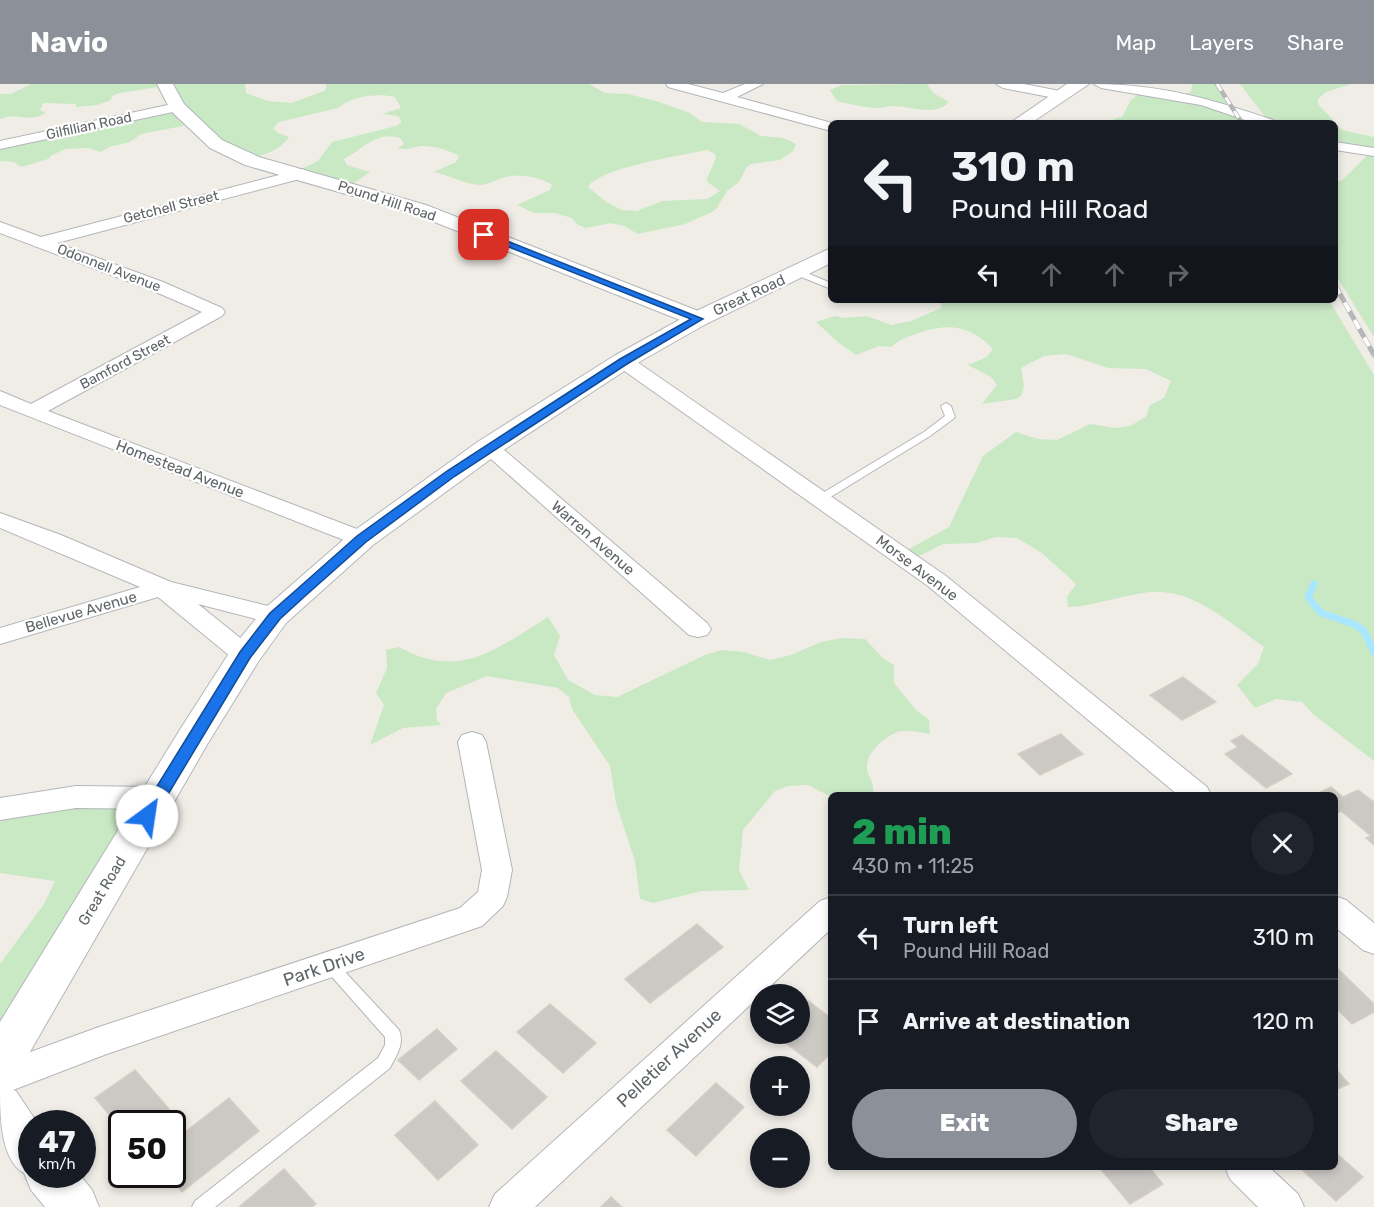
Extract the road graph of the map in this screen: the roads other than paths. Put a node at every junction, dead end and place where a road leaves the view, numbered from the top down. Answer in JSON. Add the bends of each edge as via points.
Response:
{"nodes":[{"id":1,"x":165,"y":84,"type":"edge"},
{"id":2,"x":673,"y":84,"type":"edge"},
{"id":3,"x":756,"y":84,"type":"edge"},
{"id":4,"x":1003,"y":84,"type":"edge"},
{"id":5,"x":1080,"y":84,"type":"edge"},
{"id":6,"x":1101,"y":84,"type":"edge"},
{"id":7,"x":1060,"y":95,"type":"junction"},
{"id":8,"x":724,"y":98,"type":"junction"},
{"id":9,"x":177,"y":107,"type":"junction"},
{"id":10,"x":1023,"y":120,"type":"edge"},
{"id":11,"x":1259,"y":120,"type":"edge"},
{"id":12,"x":828,"y":126,"type":"edge"},
{"id":13,"x":0,"y":145,"type":"edge"},
{"id":14,"x":1338,"y":146,"type":"edge"},
{"id":15,"x":1374,"y":152,"type":"edge"},
{"id":16,"x":302,"y":174,"type":"junction"},
{"id":17,"x":0,"y":227,"type":"edge"},
{"id":18,"x":40,"y":242,"type":"junction"},
{"id":19,"x":828,"y":256,"type":"edge"},
{"id":20,"x":797,"y":272,"type":"junction"},
{"id":21,"x":828,"y":285,"type":"edge"},
{"id":22,"x":216,"y":312,"type":"joint"},
{"id":23,"x":698,"y":319,"type":"junction"},
{"id":24,"x":623,"y":361,"type":"junction"},
{"id":25,"x":0,"y":397,"type":"edge"},
{"id":26,"x":946,"y":406,"type":"dead end"},
{"id":27,"x":33,"y":411,"type":"junction"},
{"id":28,"x":489,"y":447,"type":"junction"},
{"id":29,"x":820,"y":499,"type":"junction"},
{"id":30,"x":0,"y":520,"type":"edge"},
{"id":31,"x":362,"y":539,"type":"junction"},
{"id":32,"x":163,"y":588,"type":"junction"},
{"id":33,"x":275,"y":616,"type":"junction"},
{"id":34,"x":698,"y":629,"type":"dead end"},
{"id":35,"x":0,"y":636,"type":"edge"},
{"id":36,"x":244,"y":655,"type":"junction"},
{"id":37,"x":472,"y":742,"type":"dead end"},
{"id":38,"x":1193,"y":792,"type":"edge"},
{"id":39,"x":158,"y":798,"type":"junction"},
{"id":40,"x":0,"y":808,"type":"edge"},
{"id":41,"x":1338,"y":911,"type":"edge"},
{"id":42,"x":828,"y":913,"type":"edge"},
{"id":43,"x":1374,"y":941,"type":"edge"},
{"id":44,"x":330,"y":965,"type":"junction"},
{"id":45,"x":0,"y":1062,"type":"edge"},
{"id":46,"x":0,"y":1079,"type":"edge"},
{"id":47,"x":0,"y":1106,"type":"edge"},
{"id":48,"x":18,"y":1133,"type":"edge"},
{"id":49,"x":1246,"y":1170,"type":"edge"},
{"id":50,"x":59,"y":1188,"type":"edge"},
{"id":51,"x":75,"y":1207,"type":"edge"},
{"id":52,"x":201,"y":1207,"type":"edge"},
{"id":53,"x":508,"y":1207,"type":"edge"},
{"id":54,"x":1285,"y":1207,"type":"edge"}],
"edges":[{"from":1,"to":9,"type":"street","name":"Pound Hill Road"},
{"from":2,"to":8,"type":"street"},
{"from":3,"to":8,"type":"street"},
{"from":4,"to":7,"type":"street"},
{"from":5,"to":7,"type":"main road"},
{"from":6,"to":11,"type":"street","via":[[1204,101]]},
{"from":7,"to":10,"type":"main road"},
{"from":8,"to":12,"type":"street"},
{"from":9,"to":13,"type":"street","name":"Gilfillian Road"},
{"from":9,"to":16,"type":"street","name":"Pound Hill Road","via":[[216,144],[252,161]]},
{"from":14,"to":15,"type":"street"},
{"from":16,"to":18,"type":"street","name":"Getchell Street"},
{"from":16,"to":23,"type":"street","name":"Pound Hill Road","via":[[419,209]]},
{"from":17,"to":18,"type":"street","name":"Odonnell Avenue"},
{"from":18,"to":22,"type":"street","name":"Odonnell Avenue"},
{"from":19,"to":20,"type":"main road","name":"Great Road"},
{"from":20,"to":21,"type":"lane"},
{"from":20,"to":23,"type":"main road","name":"Great Road"},
{"from":22,"to":27,"type":"street","name":"Bamford Street"},
{"from":23,"to":24,"type":"main road","name":"Great Road"},
{"from":24,"to":28,"type":"main road","name":"Great Road"},
{"from":24,"to":29,"type":"street","name":"Morse Avenue"},
{"from":25,"to":27,"type":"street","name":"Homestead Avenue"},
{"from":26,"to":29,"type":"lane","via":[[950,417],[927,434]]},
{"from":27,"to":31,"type":"street","name":"Homestead Avenue"},
{"from":28,"to":31,"type":"main road","name":"Great Road"},
{"from":28,"to":34,"type":"street","name":"Warren Avenue"},
{"from":29,"to":38,"type":"street","name":"Morse Avenue","via":[[937,581]]},
{"from":30,"to":32,"type":"street"},
{"from":31,"to":33,"type":"main road","name":"Great Road"},
{"from":32,"to":33,"type":"street"},
{"from":32,"to":35,"type":"street","name":"Bellevue Avenue"},
{"from":32,"to":36,"type":"street"},
{"from":33,"to":36,"type":"main road","name":"Great Road"},
{"from":36,"to":39,"type":"main road","name":"Great Road"},
{"from":37,"to":44,"type":"street","name":"Park Drive","via":[[497,870],[492,897],[471,917]]},
{"from":39,"to":40,"type":"street","via":[[76,797]]},
{"from":39,"to":45,"type":"main road","name":"Great Road"},
{"from":41,"to":43,"type":"street"},
{"from":42,"to":53,"type":"street","name":"Pelletier Avenue"},
{"from":44,"to":46,"type":"street","name":"Park Drive"},
{"from":44,"to":52,"type":"lane","via":[[393,1035],[393,1046],[384,1063]]},
{"from":47,"to":48,"type":"main road"},
{"from":49,"to":54,"type":"street"},
{"from":50,"to":51,"type":"main road"}]}
